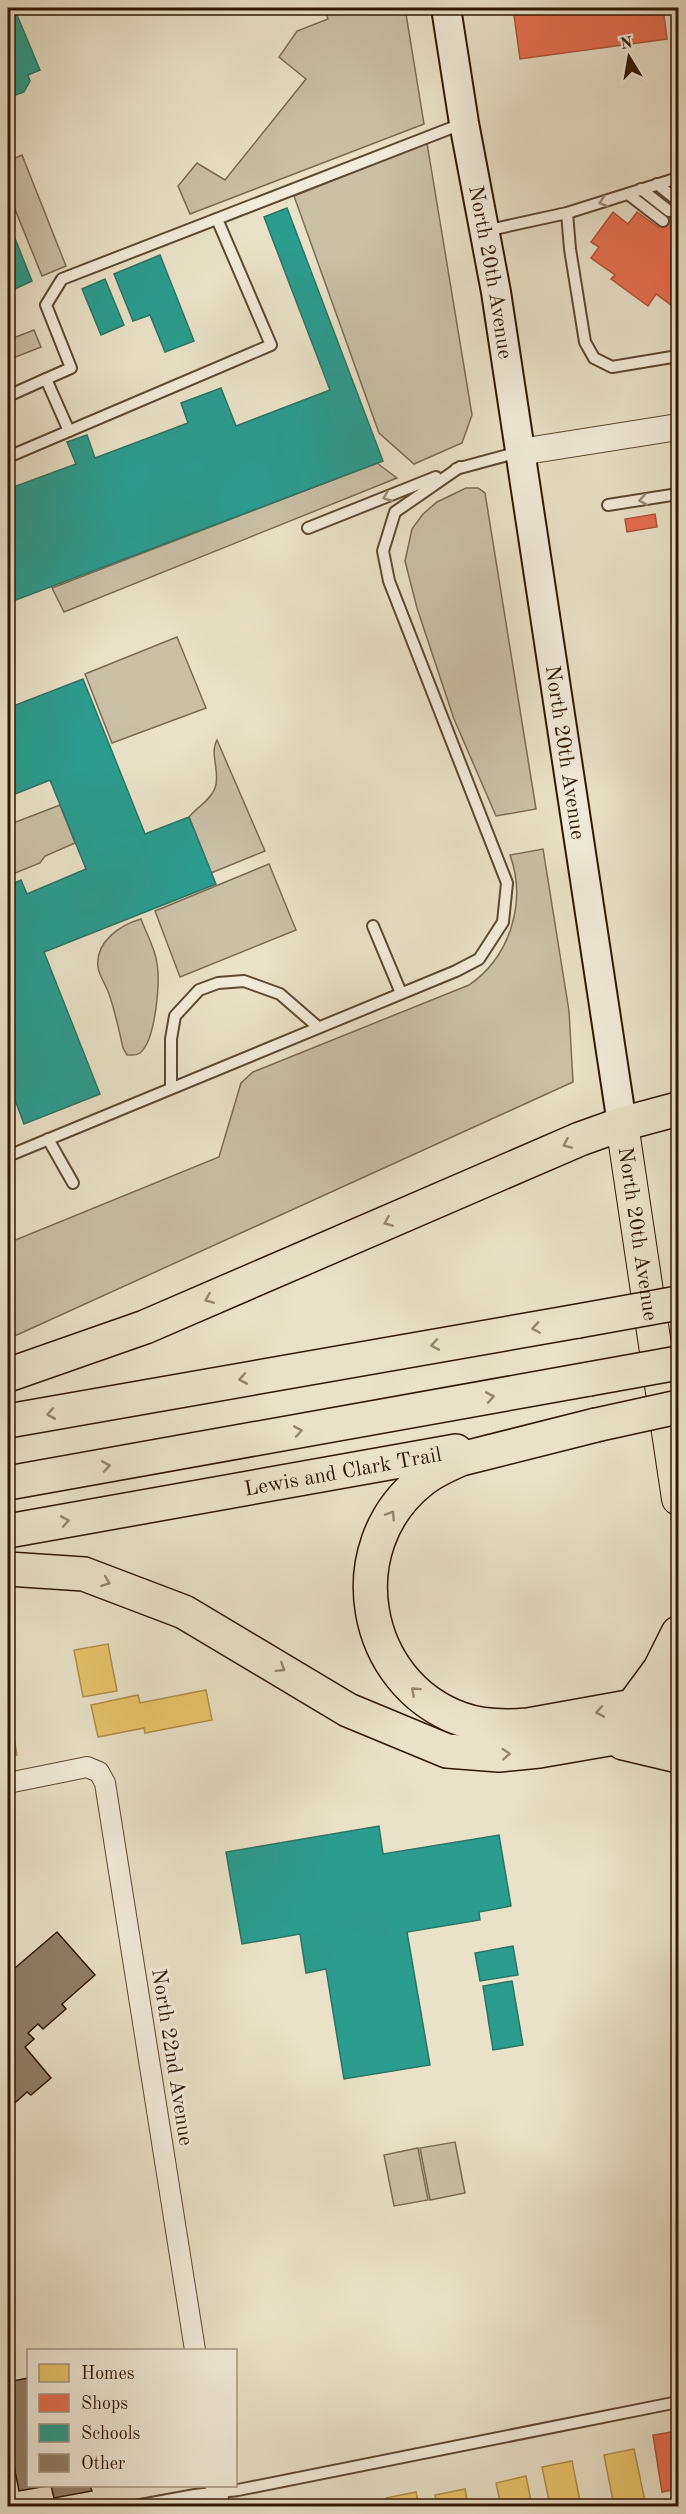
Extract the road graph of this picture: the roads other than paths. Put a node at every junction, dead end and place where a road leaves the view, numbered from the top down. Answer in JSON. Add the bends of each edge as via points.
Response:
{"nodes":[{"id":1,"x":446,"y":8,"type":"edge"},
{"id":2,"x":464,"y":123,"type":"junction"},
{"id":3,"x":668,"y":181,"type":"edge"},
{"id":4,"x":641,"y":189,"type":"junction"},
{"id":5,"x":628,"y":194,"type":"junction"},
{"id":6,"x":678,"y":195,"type":"edge"},
{"id":7,"x":669,"y":211,"type":"dead end"},
{"id":8,"x":567,"y":213,"type":"junction"},
{"id":9,"x":217,"y":219,"type":"junction"},
{"id":10,"x":663,"y":221,"type":"dead end"},
{"id":11,"x":484,"y":231,"type":"junction"},
{"id":12,"x":678,"y":356,"type":"edge"},
{"id":13,"x":46,"y":380,"type":"junction"},
{"id":14,"x":8,"y":396,"type":"edge"},
{"id":15,"x":678,"y":427,"type":"edge"},
{"id":16,"x":69,"y":431,"type":"junction"},
{"id":17,"x":520,"y":452,"type":"junction"},
{"id":18,"x":8,"y":457,"type":"edge"},
{"id":19,"x":460,"y":467,"type":"junction"},
{"id":20,"x":678,"y":495,"type":"edge"},
{"id":21,"x":608,"y":505,"type":"dead end"},
{"id":22,"x":308,"y":528,"type":"dead end"},
{"id":23,"x":373,"y":926,"type":"dead end"},
{"id":24,"x":401,"y":993,"type":"junction"},
{"id":25,"x":318,"y":1027,"type":"junction"},
{"id":26,"x":171,"y":1087,"type":"junction"},
{"id":27,"x":678,"y":1109,"type":"edge"},
{"id":28,"x":622,"y":1124,"type":"junction"},
{"id":29,"x":48,"y":1139,"type":"junction"},
{"id":30,"x":8,"y":1156,"type":"edge"},
{"id":31,"x":73,"y":1183,"type":"dead end"},
{"id":32,"x":678,"y":1303,"type":"edge"},
{"id":33,"x":678,"y":1363,"type":"edge"},
{"id":34,"x":8,"y":1375,"type":"edge"},
{"id":35,"x":678,"y":1407,"type":"edge"},
{"id":36,"x":8,"y":1422,"type":"edge"},
{"id":37,"x":596,"y":1425,"type":"junction"},
{"id":38,"x":8,"y":1483,"type":"edge"},
{"id":39,"x":678,"y":1499,"type":"edge"},
{"id":40,"x":8,"y":1532,"type":"edge"},
{"id":41,"x":8,"y":1569,"type":"edge"},
{"id":42,"x":678,"y":1633,"type":"edge"},
{"id":43,"x":678,"y":1698,"type":"edge"},
{"id":44,"x":632,"y":1707,"type":"junction"},
{"id":45,"x":678,"y":1727,"type":"edge"},
{"id":46,"x":607,"y":1739,"type":"junction"},
{"id":47,"x":678,"y":1756,"type":"edge"},
{"id":48,"x":8,"y":1783,"type":"edge"},
{"id":49,"x":195,"y":2349,"type":"edge"},
{"id":50,"x":678,"y":2402,"type":"edge"},
{"id":51,"x":218,"y":2495,"type":"edge"},
{"id":52,"x":135,"y":2506,"type":"edge"}],
"edges":[{"from":1,"to":2,"type":"main road","name":"North 20th Avenue"},
{"from":2,"to":9,"type":"lane"},
{"from":2,"to":11,"type":"main road","name":"North 20th Avenue"},
{"from":3,"to":4,"type":"lane"},
{"from":3,"to":6,"type":"lane"},
{"from":4,"to":5,"type":"lane"},
{"from":4,"to":7,"type":"lane"},
{"from":5,"to":8,"type":"lane","one_way":true},
{"from":5,"to":10,"type":"lane"},
{"from":8,"to":11,"type":"lane"},
{"from":8,"to":12,"type":"lane","via":[[585,342],[594,358],[612,367]]},
{"from":9,"to":13,"type":"lane","via":[[62,279],[46,305],[71,368]]},
{"from":9,"to":16,"type":"lane","via":[[271,345]]},
{"from":11,"to":17,"type":"main road","name":"North 20th Avenue"},
{"from":13,"to":14,"type":"lane"},
{"from":13,"to":16,"type":"lane"},
{"from":15,"to":17,"type":"street"},
{"from":16,"to":18,"type":"lane"},
{"from":17,"to":19,"type":"lane"},
{"from":17,"to":28,"type":"main road","name":"North 20th Avenue"},
{"from":19,"to":22,"type":"lane","one_way":true},
{"from":19,"to":24,"type":"lane","via":[[395,512],[383,552],[389,581],[507,883],[503,922],[479,959]]},
{"from":20,"to":21,"type":"lane","one_way":true},
{"from":23,"to":24,"type":"lane"},
{"from":24,"to":25,"type":"lane"},
{"from":25,"to":26,"type":"lane"},
{"from":25,"to":26,"type":"lane","via":[[280,994],[244,981],[218,983],[199,990],[175,1016]]},
{"from":26,"to":29,"type":"lane"},
{"from":27,"to":28,"type":"highway"},
{"from":28,"to":34,"type":"highway","one_way":true,"via":[[145,1327]]},
{"from":28,"to":39,"type":"main road","name":"North 20th Avenue"},
{"from":29,"to":30,"type":"lane"},
{"from":29,"to":31,"type":"lane"},
{"from":32,"to":36,"type":"highway","one_way":true,"bridge":true},
{"from":38,"to":33,"type":"highway","one_way":true,"bridge":true},
{"from":35,"to":37,"type":"highway","name":"Lewis and Clark Trail","bridge":true},
{"from":40,"to":37,"type":"highway","name":"Lewis and Clark Trail","one_way":true},
{"from":44,"to":37,"type":"highway","one_way":true,"via":[[506,1727],[461,1719],[422,1697],[391,1664],[380,1644],[369,1600],[369,1578],[380,1534],[391,1514],[421,1481],[461,1459]]},
{"from":41,"to":46,"type":"highway","one_way":true,"via":[[84,1574],[184,1612],[348,1710],[447,1751],[499,1755]]},
{"from":42,"to":44,"type":"highway","via":[[660,1669]]},
{"from":43,"to":44,"type":"highway"},
{"from":45,"to":46,"type":"highway"},
{"from":46,"to":47,"type":"highway"},
{"from":48,"to":49,"type":"street","name":"North 22nd Avenue","via":[[87,1767],[99,1772],[105,1783]]},
{"from":50,"to":51,"type":"lane"},
{"from":51,"to":52,"type":"lane"}]}
